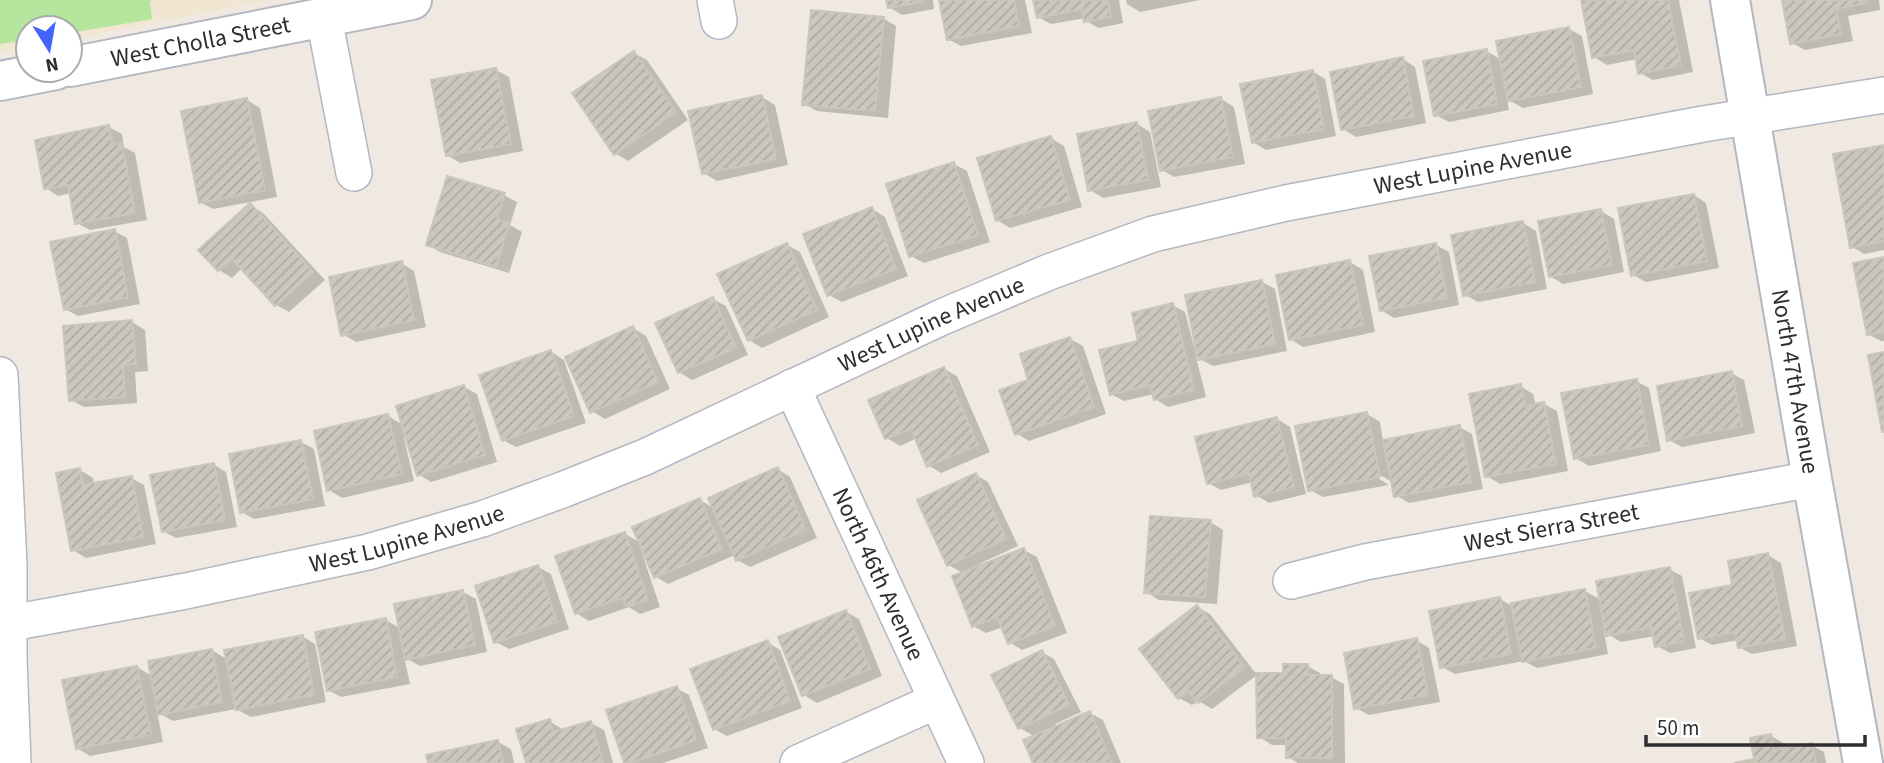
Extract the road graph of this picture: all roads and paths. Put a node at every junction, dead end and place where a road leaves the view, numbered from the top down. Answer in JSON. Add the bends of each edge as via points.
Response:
{"nodes":[{"id":1,"x":412,"y":0,"type":"edge"},
{"id":2,"x":1730,"y":0,"type":"edge"},
{"id":3,"x":324,"y":18,"type":"junction"},
{"id":4,"x":84,"y":64,"type":"edge"},
{"id":5,"x":1884,"y":95,"type":"edge"},
{"id":6,"x":1750,"y":116,"type":"junction"},
{"id":7,"x":354,"y":173,"type":"dead end"},
{"id":8,"x":0,"y":375,"type":"edge"},
{"id":9,"x":792,"y":387,"type":"junction"},
{"id":10,"x":1812,"y":479,"type":"junction"},
{"id":11,"x":1291,"y":581,"type":"dead end"},
{"id":12,"x":5,"y":624,"type":"edge"},
{"id":13,"x":936,"y":701,"type":"junction"},
{"id":14,"x":13,"y":763,"type":"edge"},
{"id":15,"x":798,"y":763,"type":"edge"},
{"id":16,"x":966,"y":763,"type":"edge"},
{"id":17,"x":1863,"y":763,"type":"edge"}],
"edges":[{"from":1,"to":3,"type":"street","name":"West Cholla Street"},
{"from":2,"to":6,"type":"street","name":"North 47th Avenue"},
{"from":3,"to":4,"type":"street","name":"West Cholla Street"},
{"from":3,"to":7,"type":"street"},
{"from":5,"to":6,"type":"street","name":"West Lupine Avenue"},
{"from":6,"to":9,"type":"street","name":"West Lupine Avenue","via":[[1286,203],[1153,234],[942,317]]},
{"from":6,"to":10,"type":"street","name":"North 47th Avenue"},
{"from":8,"to":12,"type":"street","via":[[9,565]]},
{"from":9,"to":12,"type":"street","name":"West Lupine Avenue","via":[[645,457],[482,519],[368,552]]},
{"from":9,"to":13,"type":"street","name":"North 46th Avenue"},
{"from":10,"to":11,"type":"street","name":"West Sierra Street","via":[[1365,562]]},
{"from":10,"to":17,"type":"street","name":"North 47th Avenue"},
{"from":12,"to":14,"type":"street"},
{"from":13,"to":15,"type":"street"},
{"from":13,"to":16,"type":"street","name":"North 46th Avenue"}]}
